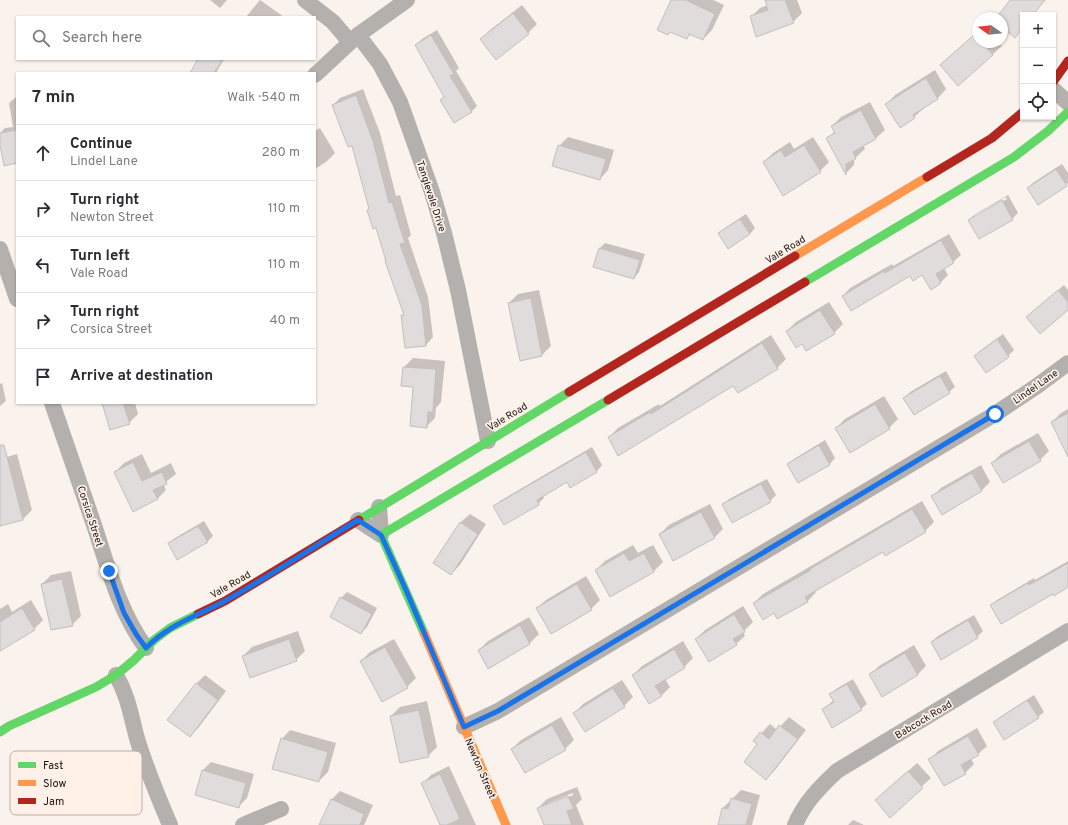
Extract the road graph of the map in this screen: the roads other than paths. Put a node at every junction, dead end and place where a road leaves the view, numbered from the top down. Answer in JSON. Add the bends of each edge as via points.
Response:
{"nodes":[{"id":1,"x":305,"y":0,"type":"edge"},
{"id":2,"x":407,"y":0,"type":"edge"},
{"id":3,"x":354,"y":38,"type":"junction"},
{"id":4,"x":1068,"y":61,"type":"edge"},
{"id":5,"x":316,"y":74,"type":"edge"},
{"id":6,"x":1056,"y":78,"type":"edge"},
{"id":7,"x":1056,"y":92,"type":"edge"},
{"id":8,"x":1068,"y":103,"type":"edge"},
{"id":9,"x":1068,"y":112,"type":"edge"},
{"id":10,"x":1020,"y":115,"type":"edge"},
{"id":11,"x":0,"y":249,"type":"edge"},
{"id":12,"x":16,"y":296,"type":"edge"},
{"id":13,"x":1068,"y":363,"type":"edge"},
{"id":14,"x":52,"y":404,"type":"edge"},
{"id":15,"x":488,"y":441,"type":"junction"},
{"id":16,"x":379,"y":507,"type":"junction"},
{"id":17,"x":358,"y":520,"type":"junction"},
{"id":18,"x":381,"y":535,"type":"junction"},
{"id":19,"x":1068,"y":631,"type":"edge"},
{"id":20,"x":146,"y":648,"type":"junction"},
{"id":21,"x":116,"y":675,"type":"junction"},
{"id":22,"x":464,"y":727,"type":"junction"},
{"id":23,"x":0,"y":732,"type":"edge"},
{"id":24,"x":141,"y":751,"type":"edge"},
{"id":25,"x":142,"y":754,"type":"edge"},
{"id":26,"x":281,"y":809,"type":"dead end"},
{"id":27,"x":170,"y":825,"type":"edge"},
{"id":28,"x":243,"y":825,"type":"edge"},
{"id":29,"x":506,"y":825,"type":"edge"},
{"id":30,"x":795,"y":825,"type":"edge"}],
"edges":[{"from":1,"to":3,"type":"street","name":"Tanglevale Drive"},
{"from":2,"to":3,"type":"street"},
{"from":3,"to":5,"type":"street"},
{"from":3,"to":15,"type":"street","name":"Tanglevale Drive","via":[[380,64],[400,102],[432,192],[458,290]]},
{"from":4,"to":6,"type":"main road"},
{"from":7,"to":8,"type":"street"},
{"from":9,"to":18,"type":"main road","via":[[1014,157]]},
{"from":10,"to":15,"type":"main road","name":"Vale Road","via":[[992,138]]},
{"from":11,"to":12,"type":"street"},
{"from":13,"to":22,"type":"street","name":"Lindel Lane","via":[[995,414],[498,711]]},
{"from":14,"to":20,"type":"street","name":"Corsica Street","via":[[124,613]]},
{"from":15,"to":16,"type":"main road","name":"Vale Road"},
{"from":16,"to":17,"type":"main road","name":"Vale Road"},
{"from":16,"to":18,"type":"street","name":"Newton Street"},
{"from":17,"to":18,"type":"street"},
{"from":17,"to":20,"type":"main road","name":"Vale Road","via":[[225,601],[170,628]]},
{"from":18,"to":22,"type":"main road","name":"Newton Street"},
{"from":19,"to":30,"type":"street","name":"Babcock Road","via":[[837,771],[807,802]]},
{"from":20,"to":21,"type":"main road","name":"Vale Road"},
{"from":21,"to":23,"type":"main road","name":"Vale Road"},
{"from":21,"to":24,"type":"street","via":[[128,700]]},
{"from":22,"to":29,"type":"main road","name":"Newton Street"},
{"from":25,"to":27,"type":"street"},
{"from":26,"to":28,"type":"street"}]}
